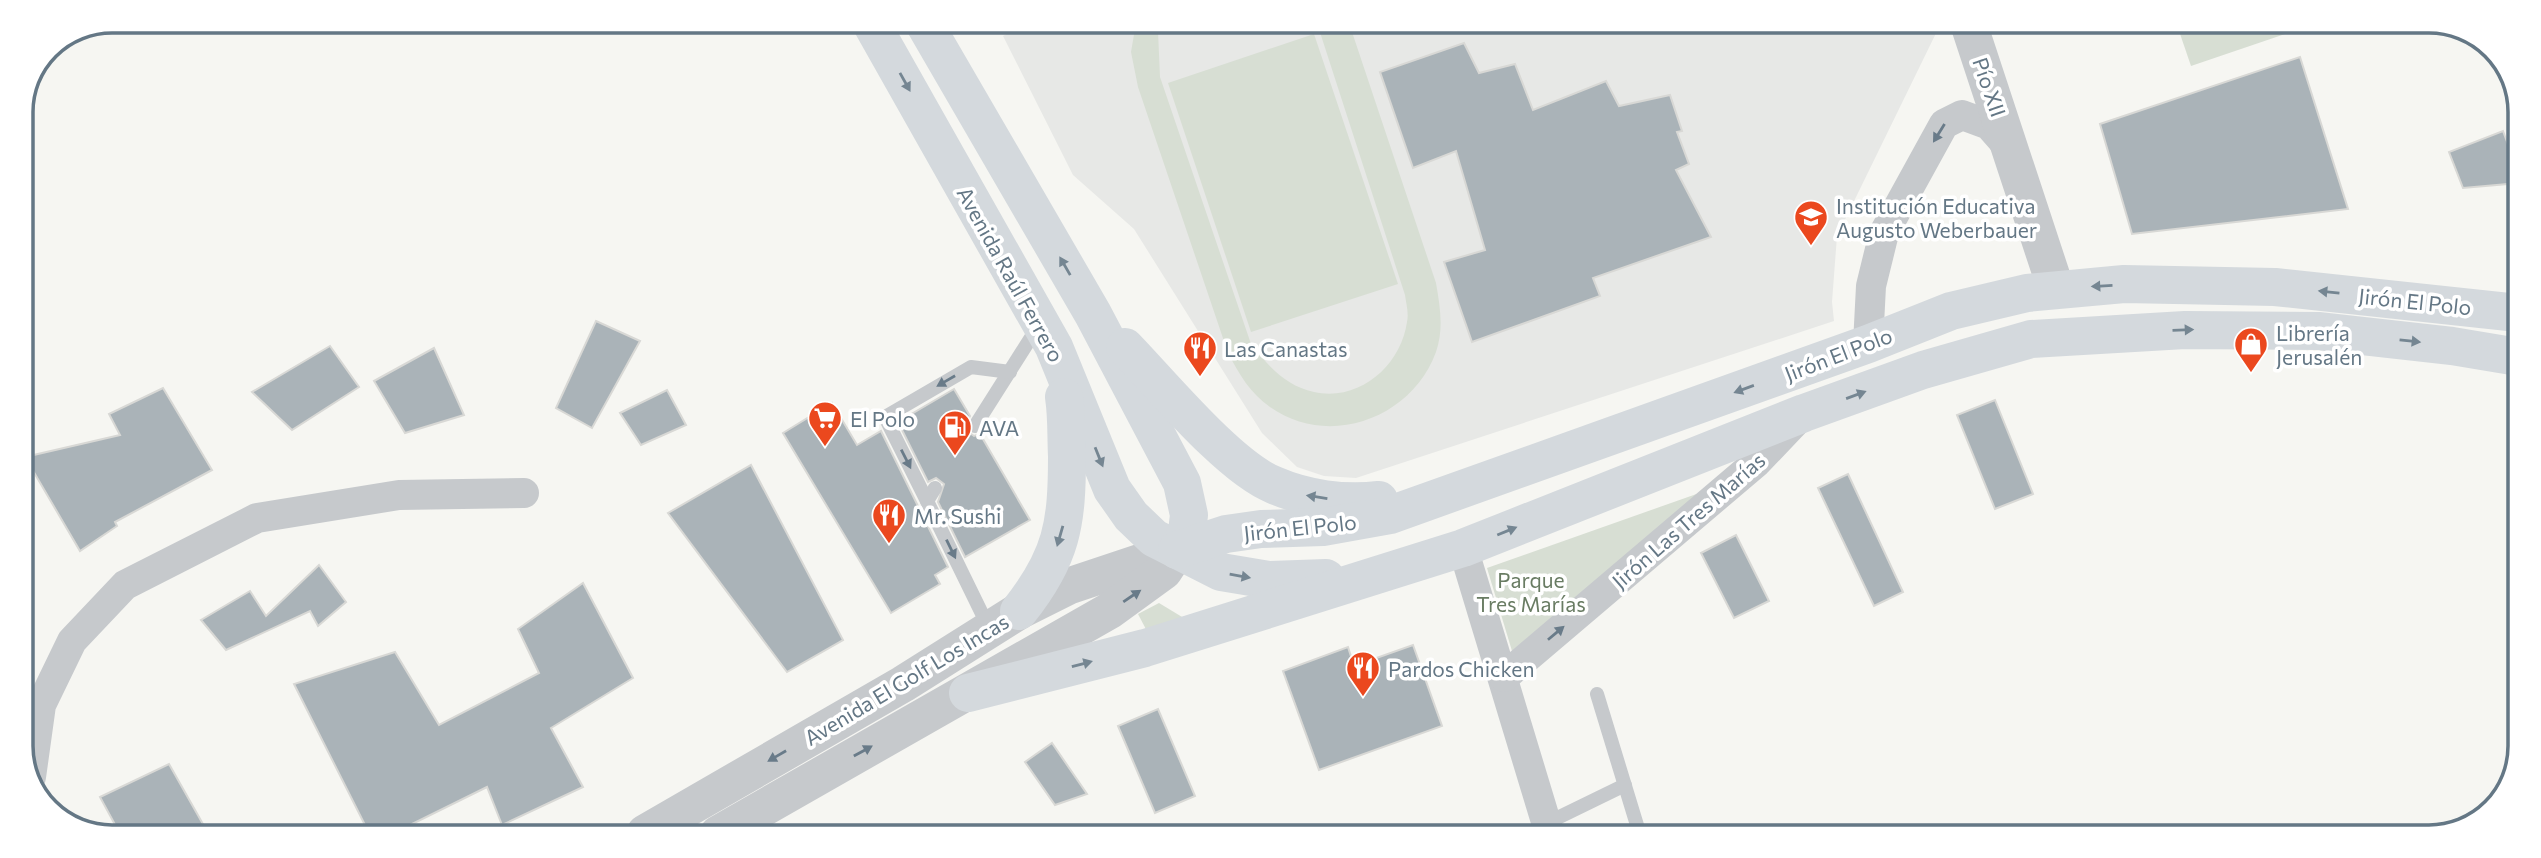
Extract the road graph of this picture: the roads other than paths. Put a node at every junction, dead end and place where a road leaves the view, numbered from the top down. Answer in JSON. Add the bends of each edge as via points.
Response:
{"nodes":[{"id":1,"x":877,"y":33,"type":"edge"},
{"id":2,"x":930,"y":33,"type":"edge"},
{"id":3,"x":1972,"y":33,"type":"edge"},
{"id":4,"x":2011,"y":150,"type":"junction"},
{"id":5,"x":2056,"y":289,"type":"junction"},
{"id":6,"x":2508,"y":312,"type":"edge"},
{"id":7,"x":1093,"y":314,"type":"junction"},
{"id":8,"x":1047,"y":335,"type":"junction"},
{"id":9,"x":1868,"y":344,"type":"junction"},
{"id":10,"x":2508,"y":355,"type":"edge"},
{"id":11,"x":1010,"y":372,"type":"junction"},
{"id":12,"x":1804,"y":413,"type":"junction"},
{"id":13,"x":975,"y":426,"type":"dead end"},
{"id":14,"x":1551,"y":459,"type":"junction"},
{"id":15,"x":524,"y":493,"type":"dead end"},
{"id":16,"x":1463,"y":548,"type":"junction"},
{"id":17,"x":1178,"y":550,"type":"junction"},
{"id":18,"x":1372,"y":576,"type":"junction"},
{"id":19,"x":1004,"y":620,"type":"junction"},
{"id":20,"x":1504,"y":677,"type":"junction"},
{"id":21,"x":968,"y":694,"type":"junction"},
{"id":22,"x":1597,"y":694,"type":"dead end"},
{"id":23,"x":33,"y":706,"type":"edge"},
{"id":24,"x":1625,"y":785,"type":"junction"},
{"id":25,"x":659,"y":825,"type":"edge"},
{"id":26,"x":734,"y":825,"type":"edge"},
{"id":27,"x":1547,"y":825,"type":"edge"},
{"id":28,"x":1555,"y":825,"type":"edge"},
{"id":29,"x":1637,"y":825,"type":"edge"}],
"edges":[{"from":1,"to":8,"type":"main road","name":"Avenida Raúl Ferrero","one_way":true},
{"from":7,"to":2,"type":"main road","one_way":true},
{"from":3,"to":4,"type":"street","name":"Pío XII"},
{"from":4,"to":5,"type":"street","name":"Pío XII"},
{"from":4,"to":9,"type":"street","name":"Pío XII","one_way":true,"via":[[1989,125],[1962,115],[1944,124],[1884,233],[1871,286]]},
{"from":6,"to":5,"type":"main road","name":"Jirón El Polo","one_way":true,"via":[[2275,287],[2124,284]]},
{"from":5,"to":9,"type":"main road","name":"Jirón El Polo","via":[[1975,303]]},
{"from":14,"to":7,"type":"main road","one_way":true,"via":[[1376,501],[1315,499],[1272,485],[1250,471],[1214,440]]},
{"from":7,"to":17,"type":"main road","via":[[1182,483],[1189,515]]},
{"from":8,"to":11,"type":"lane"},
{"from":8,"to":17,"type":"main road","name":"Avenida Raúl Ferrero","one_way":true,"via":[[1112,489],[1138,524]]},
{"from":8,"to":19,"type":"main road","one_way":true,"via":[[1066,412],[1063,530],[1050,566]]},
{"from":9,"to":14,"type":"main road","name":"Jirón El Polo","one_way":true},
{"from":12,"to":10,"type":"main road","name":"Jirón El Polo","one_way":true,"via":[[1998,346],[2090,334],[2318,331]]},
{"from":11,"to":13,"type":"lane"},
{"from":11,"to":19,"type":"lane","one_way":true,"via":[[971,367],[885,417]]},
{"from":16,"to":12,"type":"main road","name":"Jirón El Polo","one_way":true},
{"from":20,"to":12,"type":"street","name":"Jirón Las Tres Marías","one_way":true,"via":[[1757,462]]},
{"from":14,"to":17,"type":"main road","name":"Jirón El Polo","via":[[1390,515],[1323,527],[1238,533]]},
{"from":15,"to":23,"type":"street","via":[[400,495],[257,518],[125,585],[72,641]]},
{"from":16,"to":18,"type":"main road","name":"Jirón El Polo"},
{"from":16,"to":20,"type":"street"},
{"from":17,"to":18,"type":"main road","name":"Avenida Raúl Ferrero","one_way":true,"via":[[1221,572],[1244,577]]},
{"from":17,"to":19,"type":"street","name":"Avenida El Golf Los Incas","via":[[1069,586]]},
{"from":21,"to":17,"type":"street","one_way":true,"via":[[1147,586]]},
{"from":21,"to":18,"type":"main road","one_way":true,"via":[[1145,648]]},
{"from":19,"to":25,"type":"street","name":"Avenida El Golf Los Incas","one_way":true},
{"from":20,"to":27,"type":"street"},
{"from":26,"to":21,"type":"street","name":"Avenida El Golf Los Incas","one_way":true},
{"from":22,"to":24,"type":"lane"},
{"from":24,"to":28,"type":"lane"},
{"from":24,"to":29,"type":"lane"}]}
